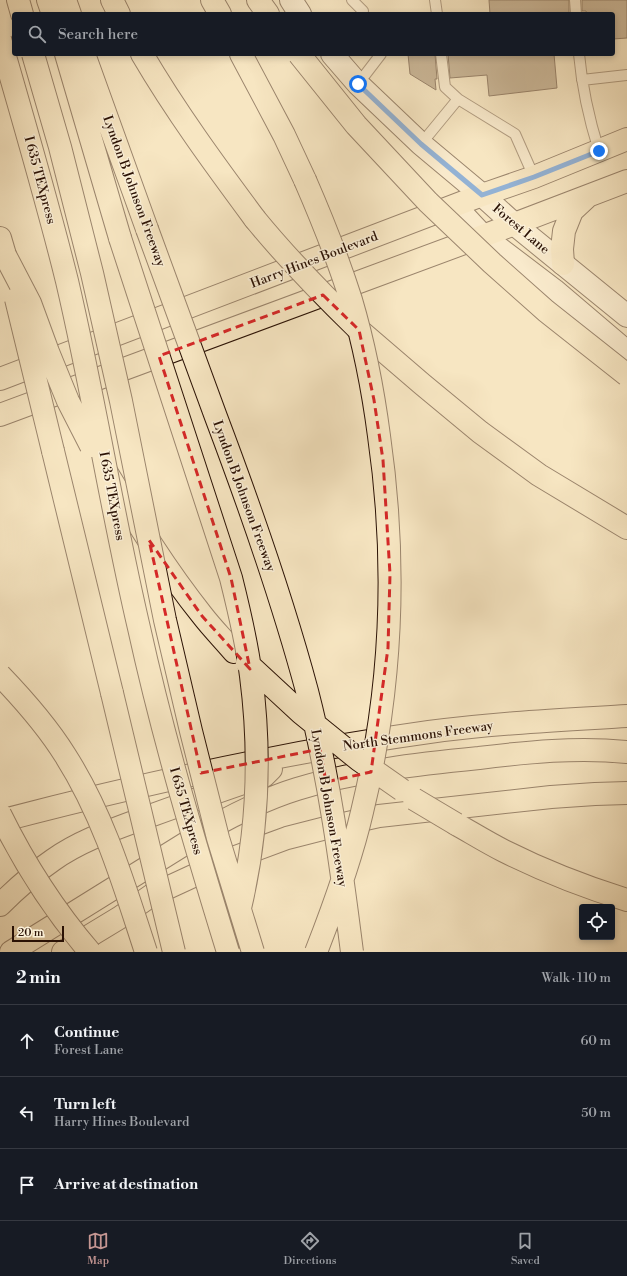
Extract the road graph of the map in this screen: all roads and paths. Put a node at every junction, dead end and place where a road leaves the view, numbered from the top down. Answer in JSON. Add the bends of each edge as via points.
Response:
{"nodes":[{"id":1,"x":18,"y":0,"type":"edge"},
{"id":2,"x":48,"y":0,"type":"edge"},
{"id":3,"x":65,"y":0,"type":"edge"},
{"id":4,"x":112,"y":0,"type":"edge"},
{"id":5,"x":212,"y":0,"type":"edge"},
{"id":6,"x":258,"y":0,"type":"edge"},
{"id":7,"x":291,"y":0,"type":"edge"},
{"id":8,"x":352,"y":0,"type":"edge"},
{"id":9,"x":361,"y":0,"type":"edge"},
{"id":10,"x":435,"y":0,"type":"edge"},
{"id":11,"x":575,"y":0,"type":"edge"},
{"id":12,"x":21,"y":12,"type":"edge"},
{"id":13,"x":52,"y":12,"type":"edge"},
{"id":14,"x":69,"y":12,"type":"edge"},
{"id":15,"x":118,"y":12,"type":"edge"},
{"id":16,"x":219,"y":12,"type":"edge"},
{"id":17,"x":267,"y":12,"type":"edge"},
{"id":18,"x":299,"y":12,"type":"edge"},
{"id":19,"x":362,"y":12,"type":"edge"},
{"id":20,"x":363,"y":12,"type":"edge"},
{"id":21,"x":437,"y":12,"type":"edge"},
{"id":22,"x":576,"y":12,"type":"edge"},
{"id":23,"x":0,"y":39,"type":"edge"},
{"id":24,"x":34,"y":56,"type":"edge"},
{"id":25,"x":67,"y":56,"type":"edge"},
{"id":26,"x":85,"y":56,"type":"edge"},
{"id":27,"x":143,"y":56,"type":"edge"},
{"id":28,"x":242,"y":56,"type":"edge"},
{"id":29,"x":301,"y":56,"type":"edge"},
{"id":30,"x":334,"y":56,"type":"edge"},
{"id":31,"x":379,"y":56,"type":"edge"},
{"id":32,"x":441,"y":56,"type":"edge"},
{"id":33,"x":579,"y":56,"type":"edge"},
{"id":34,"x":627,"y":75,"type":"edge"},
{"id":35,"x":582,"y":80,"type":"junction"},
{"id":36,"x":358,"y":84,"type":"junction"},
{"id":37,"x":458,"y":100,"type":"junction"},
{"id":38,"x":627,"y":139,"type":"edge"},
{"id":39,"x":421,"y":144,"type":"junction"},
{"id":40,"x":599,"y":151,"type":"junction"},
{"id":41,"x":534,"y":177,"type":"junction"},
{"id":42,"x":627,"y":181,"type":"edge"},
{"id":43,"x":482,"y":195,"type":"junction"},
{"id":44,"x":588,"y":196,"type":"junction"},
{"id":45,"x":455,"y":206,"type":"junction"},
{"id":46,"x":514,"y":224,"type":"junction"},
{"id":47,"x":483,"y":236,"type":"junction"},
{"id":48,"x":2,"y":246,"type":"edge"},
{"id":49,"x":563,"y":264,"type":"junction"},
{"id":50,"x":627,"y":316,"type":"edge"},
{"id":51,"x":627,"y":352,"type":"edge"},
{"id":52,"x":627,"y":376,"type":"edge"},
{"id":53,"x":0,"y":379,"type":"edge"},
{"id":54,"x":0,"y":415,"type":"edge"},
{"id":55,"x":627,"y":528,"type":"edge"},
{"id":56,"x":0,"y":675,"type":"edge"},
{"id":57,"x":627,"y":716,"type":"edge"},
{"id":58,"x":627,"y":752,"type":"edge"},
{"id":59,"x":286,"y":755,"type":"junction"},
{"id":60,"x":627,"y":794,"type":"edge"},
{"id":61,"x":0,"y":814,"type":"edge"},
{"id":62,"x":0,"y":822,"type":"edge"},
{"id":63,"x":627,"y":900,"type":"edge"},
{"id":64,"x":0,"y":906,"type":"edge"},
{"id":65,"x":11,"y":952,"type":"edge"},
{"id":66,"x":63,"y":952,"type":"edge"},
{"id":67,"x":90,"y":952,"type":"edge"},
{"id":68,"x":146,"y":952,"type":"edge"},
{"id":69,"x":174,"y":952,"type":"edge"},
{"id":70,"x":228,"y":952,"type":"edge"},
{"id":71,"x":253,"y":952,"type":"edge"},
{"id":72,"x":316,"y":952,"type":"edge"},
{"id":73,"x":352,"y":952,"type":"edge"}],
"edges":[{"from":1,"to":12,"type":"main road"},
{"from":2,"to":13,"type":"main road"},
{"from":3,"to":14,"type":"main road"},
{"from":4,"to":15,"type":"main road"},
{"from":5,"to":16,"type":"main road"},
{"from":6,"to":17,"type":"main road"},
{"from":7,"to":18,"type":"main road"},
{"from":8,"to":19,"type":"lane"},
{"from":9,"to":20,"type":"lane"},
{"from":10,"to":21,"type":"lane"},
{"from":11,"to":22,"type":"lane"},
{"from":23,"to":70,"type":"main road","name":"I 635 TEXpress","bridge":true,"via":[[66,281],[138,627],[165,736]]},
{"from":24,"to":71,"type":"main road","name":"I 635 TEXpress","bridge":true,"via":[[60,147],[122,401],[165,620],[191,731],[218,838]]},
{"from":25,"to":70,"type":"main road","bridge":true,"via":[[120,238],[231,578],[244,634],[255,711],[256,800],[245,886]]},
{"from":26,"to":73,"type":"main road","name":"Lyndon B Johnson Freeway","bridge":true,"via":[[243,489],[293,640],[330,798]]},
{"from":27,"to":55,"type":"main road","bridge":true,"via":[[196,139],[255,219],[328,300],[422,384],[539,476]]},
{"from":28,"to":72,"type":"main road","bridge":true,"via":[[305,180],[351,300],[374,400],[388,517],[388,648],[382,707],[362,812],[349,862]]},
{"from":29,"to":52,"type":"main road","bridge":true,"via":[[356,125],[428,202],[546,311]]},
{"from":30,"to":36,"type":"main road","name":"Forest Lane"},
{"from":31,"to":36,"type":"lane"},
{"from":32,"to":37,"type":"lane","via":[[444,87]]},
{"from":33,"to":35,"type":"lane"},
{"from":34,"to":35,"type":"lane"},
{"from":35,"to":40,"type":"lane"},
{"from":36,"to":39,"type":"main road","name":"Forest Lane"},
{"from":37,"to":39,"type":"lane"},
{"from":37,"to":41,"type":"lane","via":[[515,134]]},
{"from":38,"to":40,"type":"main road","name":"Harry Hines Boulevard"},
{"from":39,"to":43,"type":"main road","name":"Forest Lane"},
{"from":40,"to":41,"type":"main road","name":"Harry Hines Boulevard"},
{"from":41,"to":43,"type":"main road","name":"Harry Hines Boulevard"},
{"from":42,"to":44,"type":"main road"},
{"from":43,"to":45,"type":"main road","name":"Harry Hines Boulevard"},
{"from":43,"to":46,"type":"main road","name":"Forest Lane"},
{"from":44,"to":46,"type":"main road"},
{"from":44,"to":49,"type":"main road","via":[[572,211],[564,231]]},
{"from":45,"to":47,"type":"main road","name":"Forest Lane"},
{"from":45,"to":53,"type":"main road","name":"Harry Hines Boulevard"},
{"from":46,"to":47,"type":"main road"},
{"from":46,"to":49,"type":"main road","name":"Forest Lane"},
{"from":47,"to":51,"type":"main road","name":"Forest Lane","via":[[554,290]]},
{"from":47,"to":54,"type":"main road"},
{"from":48,"to":63,"type":"main road","bridge":true,"via":[[30,303],[68,401],[91,446],[129,510],[175,579],[202,616],[234,652],[300,714],[408,795],[504,851],[550,872]]},
{"from":48,"to":69,"type":"main road","bridge":true},
{"from":49,"to":50,"type":"main road","name":"Forest Lane"},
{"from":56,"to":68,"type":"main road","bridge":true,"via":[[57,742],[84,788],[115,860]]},
{"from":57,"to":59,"type":"main road","name":"North Stemmons Freeway","via":[[502,724],[430,732]]},
{"from":58,"to":65,"type":"main road","via":[[550,751],[437,762],[348,776],[297,789],[263,802],[212,827]]},
{"from":59,"to":62,"type":"main road","name":"North Stemmons Freeway","via":[[147,785]]},
{"from":59,"to":64,"type":"main road","via":[[264,776],[121,826],[72,849],[37,872]]},
{"from":60,"to":66,"type":"main road","via":[[551,797],[379,816],[287,838],[230,859],[152,895]]},
{"from":61,"to":67,"type":"main road","bridge":true,"via":[[39,883]]}]}
